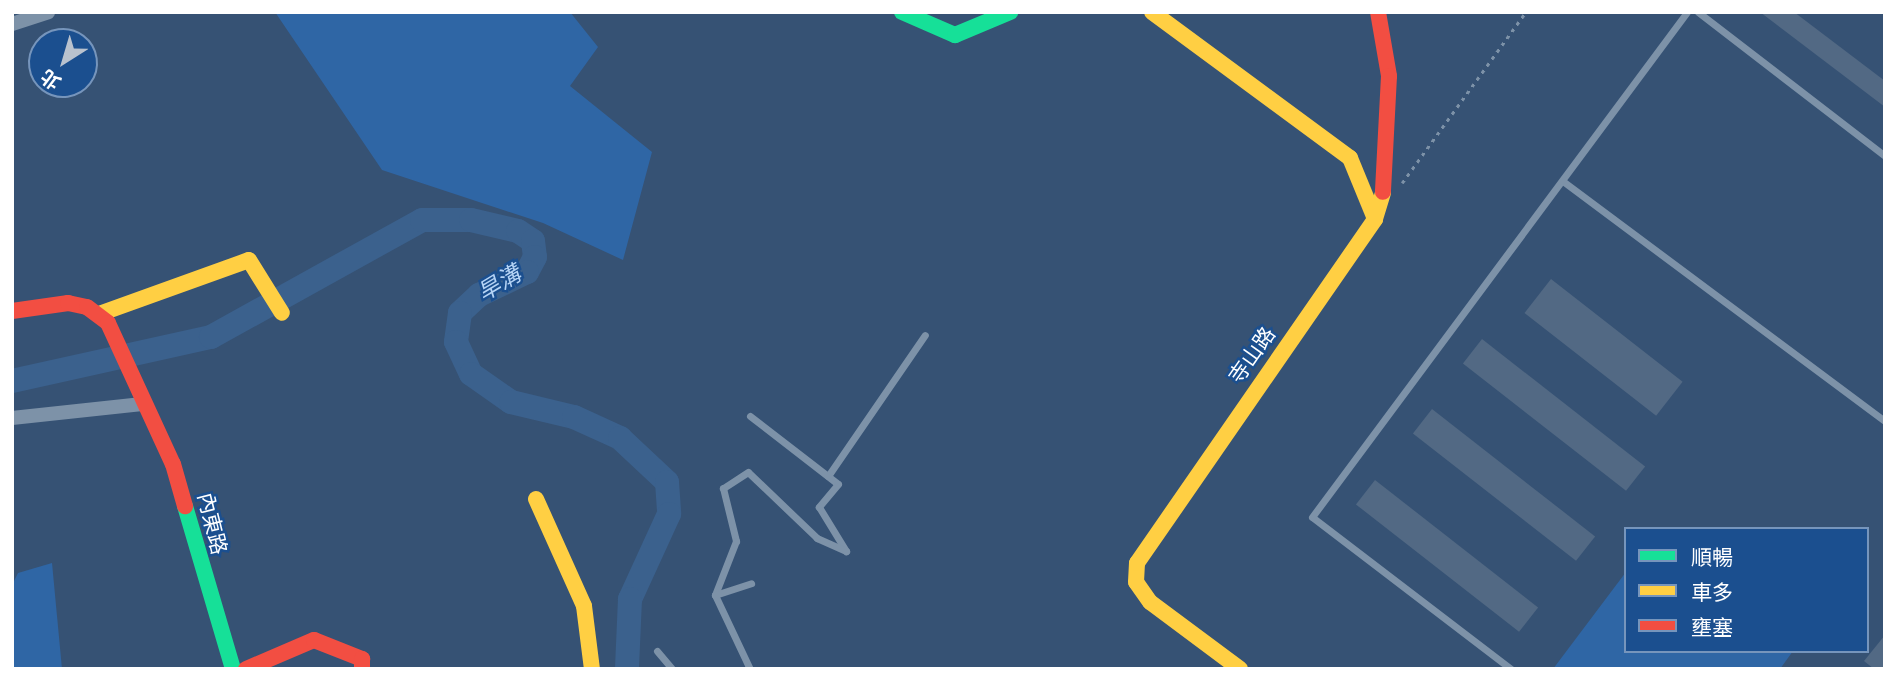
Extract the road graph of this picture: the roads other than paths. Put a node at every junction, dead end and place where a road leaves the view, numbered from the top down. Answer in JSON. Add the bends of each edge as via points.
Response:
{"nodes":[{"id":1,"x":48,"y":12,"type":"edge"},
{"id":2,"x":902,"y":12,"type":"edge"},
{"id":3,"x":1010,"y":12,"type":"edge"},
{"id":4,"x":1152,"y":12,"type":"edge"},
{"id":5,"x":1378,"y":12,"type":"edge"},
{"id":6,"x":1687,"y":12,"type":"edge"},
{"id":7,"x":1698,"y":12,"type":"edge"},
{"id":8,"x":12,"y":24,"type":"edge"},
{"id":9,"x":1885,"y":156,"type":"edge"},
{"id":10,"x":1564,"y":182,"type":"junction"},
{"id":11,"x":1375,"y":219,"type":"junction"},
{"id":12,"x":12,"y":310,"type":"edge"},
{"id":13,"x":282,"y":313,"type":"dead end"},
{"id":14,"x":104,"y":318,"type":"junction"},
{"id":15,"x":925,"y":335,"type":"dead end"},
{"id":16,"x":140,"y":399,"type":"junction"},
{"id":17,"x":750,"y":416,"type":"dead end"},
{"id":18,"x":12,"y":418,"type":"edge"},
{"id":19,"x":1885,"y":422,"type":"edge"},
{"id":20,"x":828,"y":476,"type":"junction"},
{"id":21,"x":536,"y":499,"type":"dead end"},
{"id":22,"x":751,"y":583,"type":"dead end"},
{"id":23,"x":715,"y":595,"type":"junction"},
{"id":24,"x":657,"y":651,"type":"dead end"},
{"id":25,"x":233,"y":669,"type":"edge"},
{"id":26,"x":246,"y":669,"type":"edge"},
{"id":27,"x":362,"y":669,"type":"edge"},
{"id":28,"x":592,"y":669,"type":"edge"},
{"id":29,"x":672,"y":669,"type":"edge"},
{"id":30,"x":750,"y":669,"type":"edge"},
{"id":31,"x":1240,"y":669,"type":"edge"},
{"id":32,"x":1511,"y":669,"type":"edge"}],
"edges":[{"from":1,"to":8,"type":"street"},
{"from":2,"to":3,"type":"street","via":[[954,35]]},
{"from":4,"to":11,"type":"street","via":[[1350,158]]},
{"from":5,"to":11,"type":"street","name":"寺山路","via":[[1389,76],[1383,195]]},
{"from":6,"to":10,"type":"lane"},
{"from":7,"to":9,"type":"lane"},
{"from":10,"to":19,"type":"lane"},
{"from":10,"to":32,"type":"lane","via":[[1312,517]]},
{"from":11,"to":31,"type":"street","name":"寺山路","via":[[1137,563],[1136,582],[1150,602]]},
{"from":12,"to":14,"type":"street","via":[[68,303]]},
{"from":13,"to":14,"type":"street","via":[[249,260]]},
{"from":14,"to":16,"type":"street","name":"內東路"},
{"from":15,"to":20,"type":"lane"},
{"from":16,"to":18,"type":"street"},
{"from":16,"to":25,"type":"street","name":"內東路","via":[[173,464]]},
{"from":17,"to":20,"type":"lane"},
{"from":20,"to":23,"type":"lane","via":[[838,484],[818,507],[846,551],[817,538],[748,472],[723,488],[736,541]]},
{"from":21,"to":28,"type":"street","via":[[584,606]]},
{"from":22,"to":23,"type":"lane"},
{"from":23,"to":30,"type":"lane"},
{"from":24,"to":29,"type":"lane"},
{"from":26,"to":27,"type":"street","via":[[314,640],[362,659]]}]}
